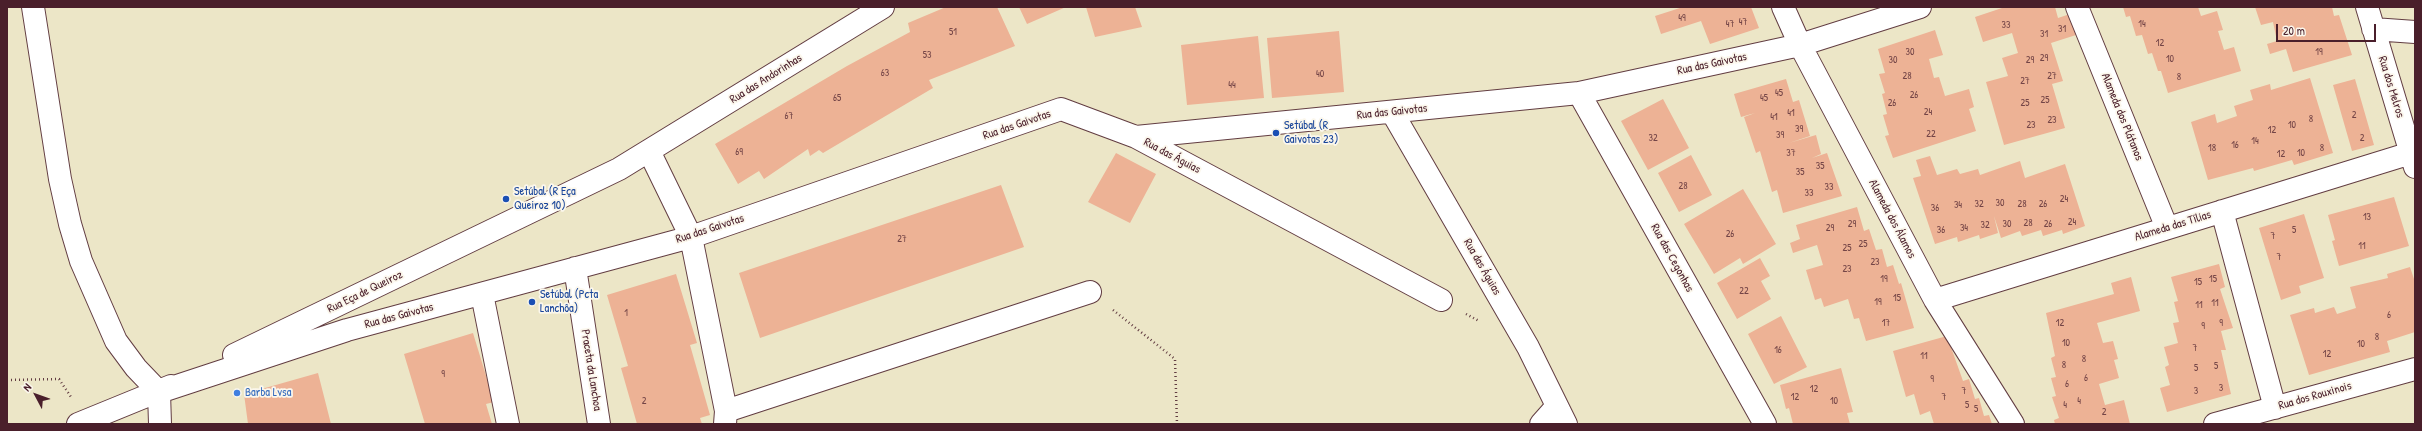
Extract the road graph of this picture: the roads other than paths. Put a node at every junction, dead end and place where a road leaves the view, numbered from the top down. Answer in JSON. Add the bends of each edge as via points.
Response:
{"nodes":[{"id":1,"x":33,"y":7,"type":"edge"},
{"id":2,"x":883,"y":7,"type":"edge"},
{"id":3,"x":1783,"y":7,"type":"edge"},
{"id":4,"x":1920,"y":7,"type":"edge"},
{"id":5,"x":2076,"y":7,"type":"edge"},
{"id":6,"x":2367,"y":7,"type":"edge"},
{"id":7,"x":2373,"y":29,"type":"junction"},
{"id":8,"x":2415,"y":32,"type":"edge"},
{"id":9,"x":1800,"y":45,"type":"junction"},
{"id":10,"x":1579,"y":93,"type":"junction"},
{"id":11,"x":1392,"y":112,"type":"junction"},
{"id":12,"x":1136,"y":137,"type":"junction"},
{"id":13,"x":649,"y":151,"type":"junction"},
{"id":14,"x":2413,"y":160,"type":"edge"},
{"id":15,"x":2222,"y":211,"type":"junction"},
{"id":16,"x":2167,"y":228,"type":"junction"},
{"id":17,"x":691,"y":237,"type":"junction"},
{"id":18,"x":575,"y":268,"type":"junction"},
{"id":19,"x":1090,"y":292,"type":"road end"},
{"id":20,"x":482,"y":294,"type":"junction"},
{"id":21,"x":1440,"y":300,"type":"dead end"},
{"id":22,"x":1935,"y":300,"type":"junction"},
{"id":23,"x":2415,"y":369,"type":"edge"},
{"id":24,"x":159,"y":392,"type":"junction"},
{"id":25,"x":2265,"y":414,"type":"edge"},
{"id":26,"x":1561,"y":415,"type":"edge"},
{"id":27,"x":726,"y":417,"type":"edge"},
{"id":28,"x":82,"y":421,"type":"edge"},
{"id":29,"x":160,"y":424,"type":"edge"},
{"id":30,"x":508,"y":424,"type":"edge"},
{"id":31,"x":599,"y":424,"type":"edge"},
{"id":32,"x":1541,"y":424,"type":"edge"},
{"id":33,"x":1765,"y":424,"type":"edge"},
{"id":34,"x":2013,"y":424,"type":"edge"},
{"id":35,"x":2216,"y":424,"type":"edge"}],
"edges":[{"from":1,"to":24,"type":"street","via":[[60,179],[82,262],[116,341],[136,368]]},
{"from":2,"to":13,"type":"street","name":"Rua das Andorinhas"},
{"from":3,"to":9,"type":"street","name":"Alameda dos Álamos"},
{"from":4,"to":9,"type":"street","name":"Rua das Gaivotas"},
{"from":5,"to":16,"type":"street","name":"Alameda dos Plátanos"},
{"from":6,"to":7,"type":"street","name":"Rua dos Melros"},
{"from":7,"to":8,"type":"street"},
{"from":7,"to":14,"type":"street","name":"Rua dos Melros"},
{"from":9,"to":10,"type":"street","name":"Rua das Gaivotas"},
{"from":9,"to":22,"type":"street","name":"Alameda dos Álamos"},
{"from":10,"to":11,"type":"street","name":"Rua das Gaivotas"},
{"from":10,"to":33,"type":"street","name":"Rua das Cegonhas"},
{"from":11,"to":12,"type":"street","name":"Rua das Gaivotas"},
{"from":11,"to":26,"type":"street","name":"Rua das Águias","via":[[1528,347]]},
{"from":12,"to":17,"type":"street","name":"Rua das Gaivotas","via":[[1062,109]]},
{"from":12,"to":21,"type":"street","name":"Rua das Águias"},
{"from":13,"to":17,"type":"street"},
{"from":13,"to":24,"type":"street","name":"Rua Eça de Queiroz","via":[[619,169]]},
{"from":14,"to":15,"type":"street","name":"Alameda das Tílias"},
{"from":15,"to":16,"type":"street","name":"Alameda das Tílias"},
{"from":15,"to":25,"type":"street"},
{"from":16,"to":22,"type":"street","name":"Alameda das Tílias"},
{"from":17,"to":18,"type":"street","name":"Rua das Gaivotas"},
{"from":17,"to":27,"type":"street"},
{"from":18,"to":20,"type":"street","name":"Rua das Gaivotas"},
{"from":18,"to":31,"type":"street","name":"Praceta da Lanchoa"},
{"from":19,"to":27,"type":"street"},
{"from":20,"to":24,"type":"street","name":"Rua das Gaivotas","via":[[347,330]]},
{"from":20,"to":30,"type":"street"},
{"from":22,"to":34,"type":"street","name":"Alameda dos Álamos"},
{"from":23,"to":25,"type":"street","name":"Rua dos Rouxinois"},
{"from":24,"to":28,"type":"street","name":"Rua Eça de Queiroz"},
{"from":24,"to":29,"type":"street"},
{"from":25,"to":35,"type":"street","name":"Rua dos Rouxinois"},
{"from":26,"to":32,"type":"street"}]}
